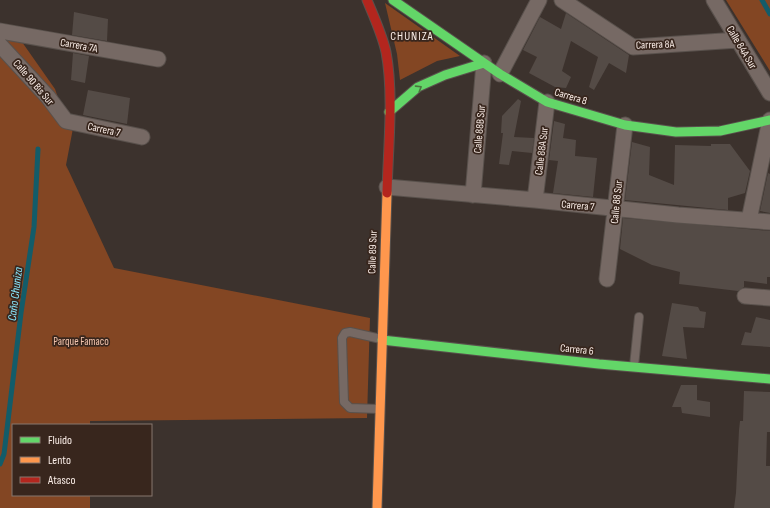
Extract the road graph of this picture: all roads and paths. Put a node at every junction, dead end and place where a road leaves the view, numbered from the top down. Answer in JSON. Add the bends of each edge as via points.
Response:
{"nodes":[{"id":1,"x":367,"y":0,"type":"edge"},
{"id":2,"x":394,"y":0,"type":"edge"},
{"id":3,"x":539,"y":0,"type":"edge"},
{"id":4,"x":562,"y":0,"type":"edge"},
{"id":5,"x":714,"y":0,"type":"edge"},
{"id":6,"x":0,"y":31,"type":"edge"},
{"id":7,"x":738,"y":40,"type":"junction"},
{"id":8,"x":0,"y":45,"type":"edge"},
{"id":9,"x":158,"y":59,"type":"dead end"},
{"id":10,"x":484,"y":63,"type":"junction"},
{"id":11,"x":500,"y":74,"type":"junction"},
{"id":12,"x":770,"y":93,"type":"edge"},
{"id":13,"x":547,"y":102,"type":"junction"},
{"id":14,"x":389,"y":112,"type":"junction"},
{"id":15,"x":770,"y":120,"type":"edge"},
{"id":16,"x":66,"y":121,"type":"joint"},
{"id":17,"x":626,"y":125,"type":"junction"},
{"id":18,"x":142,"y":137,"type":"dead end"},
{"id":19,"x":386,"y":187,"type":"junction"},
{"id":20,"x":473,"y":195,"type":"junction"},
{"id":21,"x":535,"y":200,"type":"junction"},
{"id":22,"x":616,"y":208,"type":"junction"},
{"id":23,"x":750,"y":220,"type":"junction"},
{"id":24,"x":770,"y":222,"type":"edge"},
{"id":25,"x":607,"y":279,"type":"dead end"},
{"id":26,"x":745,"y":296,"type":"dead end"},
{"id":27,"x":770,"y":298,"type":"edge"},
{"id":28,"x":639,"y":317,"type":"dead end"},
{"id":29,"x":382,"y":340,"type":"junction"},
{"id":30,"x":634,"y":367,"type":"junction"},
{"id":31,"x":770,"y":378,"type":"edge"},
{"id":32,"x":380,"y":409,"type":"junction"},
{"id":33,"x":377,"y":508,"type":"edge"}],
"edges":[{"from":1,"to":14,"type":"street","name":"Calle 89 Sur","via":[[384,44],[388,65]]},
{"from":2,"to":10,"type":"street","name":"Carrera 8"},
{"from":3,"to":11,"type":"street"},
{"from":4,"to":7,"type":"street","name":"Carrera 8A","via":[[633,47]]},
{"from":5,"to":7,"type":"street","name":"Calle 84A Sur"},
{"from":6,"to":9,"type":"street","name":"Carrera 7A"},
{"from":7,"to":12,"type":"street","name":"Calle 84A Sur"},
{"from":8,"to":16,"type":"street","name":"Calle 90 Bis Sur","via":[[48,97]]},
{"from":10,"to":11,"type":"street","name":"Carrera 8"},
{"from":14,"to":10,"type":"street","one_way":true,"via":[[418,88],[445,75]]},
{"from":10,"to":20,"type":"street","name":"Calle 88B Sur"},
{"from":11,"to":13,"type":"street","name":"Carrera 8"},
{"from":13,"to":17,"type":"street","name":"Carrera 8"},
{"from":13,"to":21,"type":"street","name":"Calle 88A Sur"},
{"from":14,"to":19,"type":"street","name":"Calle 89 Sur"},
{"from":15,"to":17,"type":"street","name":"Carrera 8","via":[[720,131],[676,132]]},
{"from":15,"to":23,"type":"street"},
{"from":16,"to":18,"type":"street","name":"Carrera 7"},
{"from":17,"to":22,"type":"street","name":"Calle 88 Sur"},
{"from":19,"to":20,"type":"street","name":"Carrera 7"},
{"from":19,"to":29,"type":"street","name":"Calle 89 Sur"},
{"from":20,"to":21,"type":"street","name":"Carrera 7"},
{"from":21,"to":22,"type":"street","name":"Carrera 7"},
{"from":22,"to":23,"type":"street","name":"Carrera 7"},
{"from":22,"to":25,"type":"street","name":"Calle 88 Sur"},
{"from":23,"to":24,"type":"street","name":"Carrera 7"},
{"from":26,"to":27,"type":"street"},
{"from":28,"to":30,"type":"lane"},
{"from":29,"to":30,"type":"street","name":"Carrera 6"},
{"from":29,"to":32,"type":"street","name":"Calle 89 Sur"},
{"from":29,"to":32,"type":"lane","via":[[350,332],[344,333],[342,338],[344,402],[350,408]]},
{"from":30,"to":31,"type":"street","name":"Carrera 6"},
{"from":32,"to":33,"type":"street","name":"Calle 89 Sur"}]}
